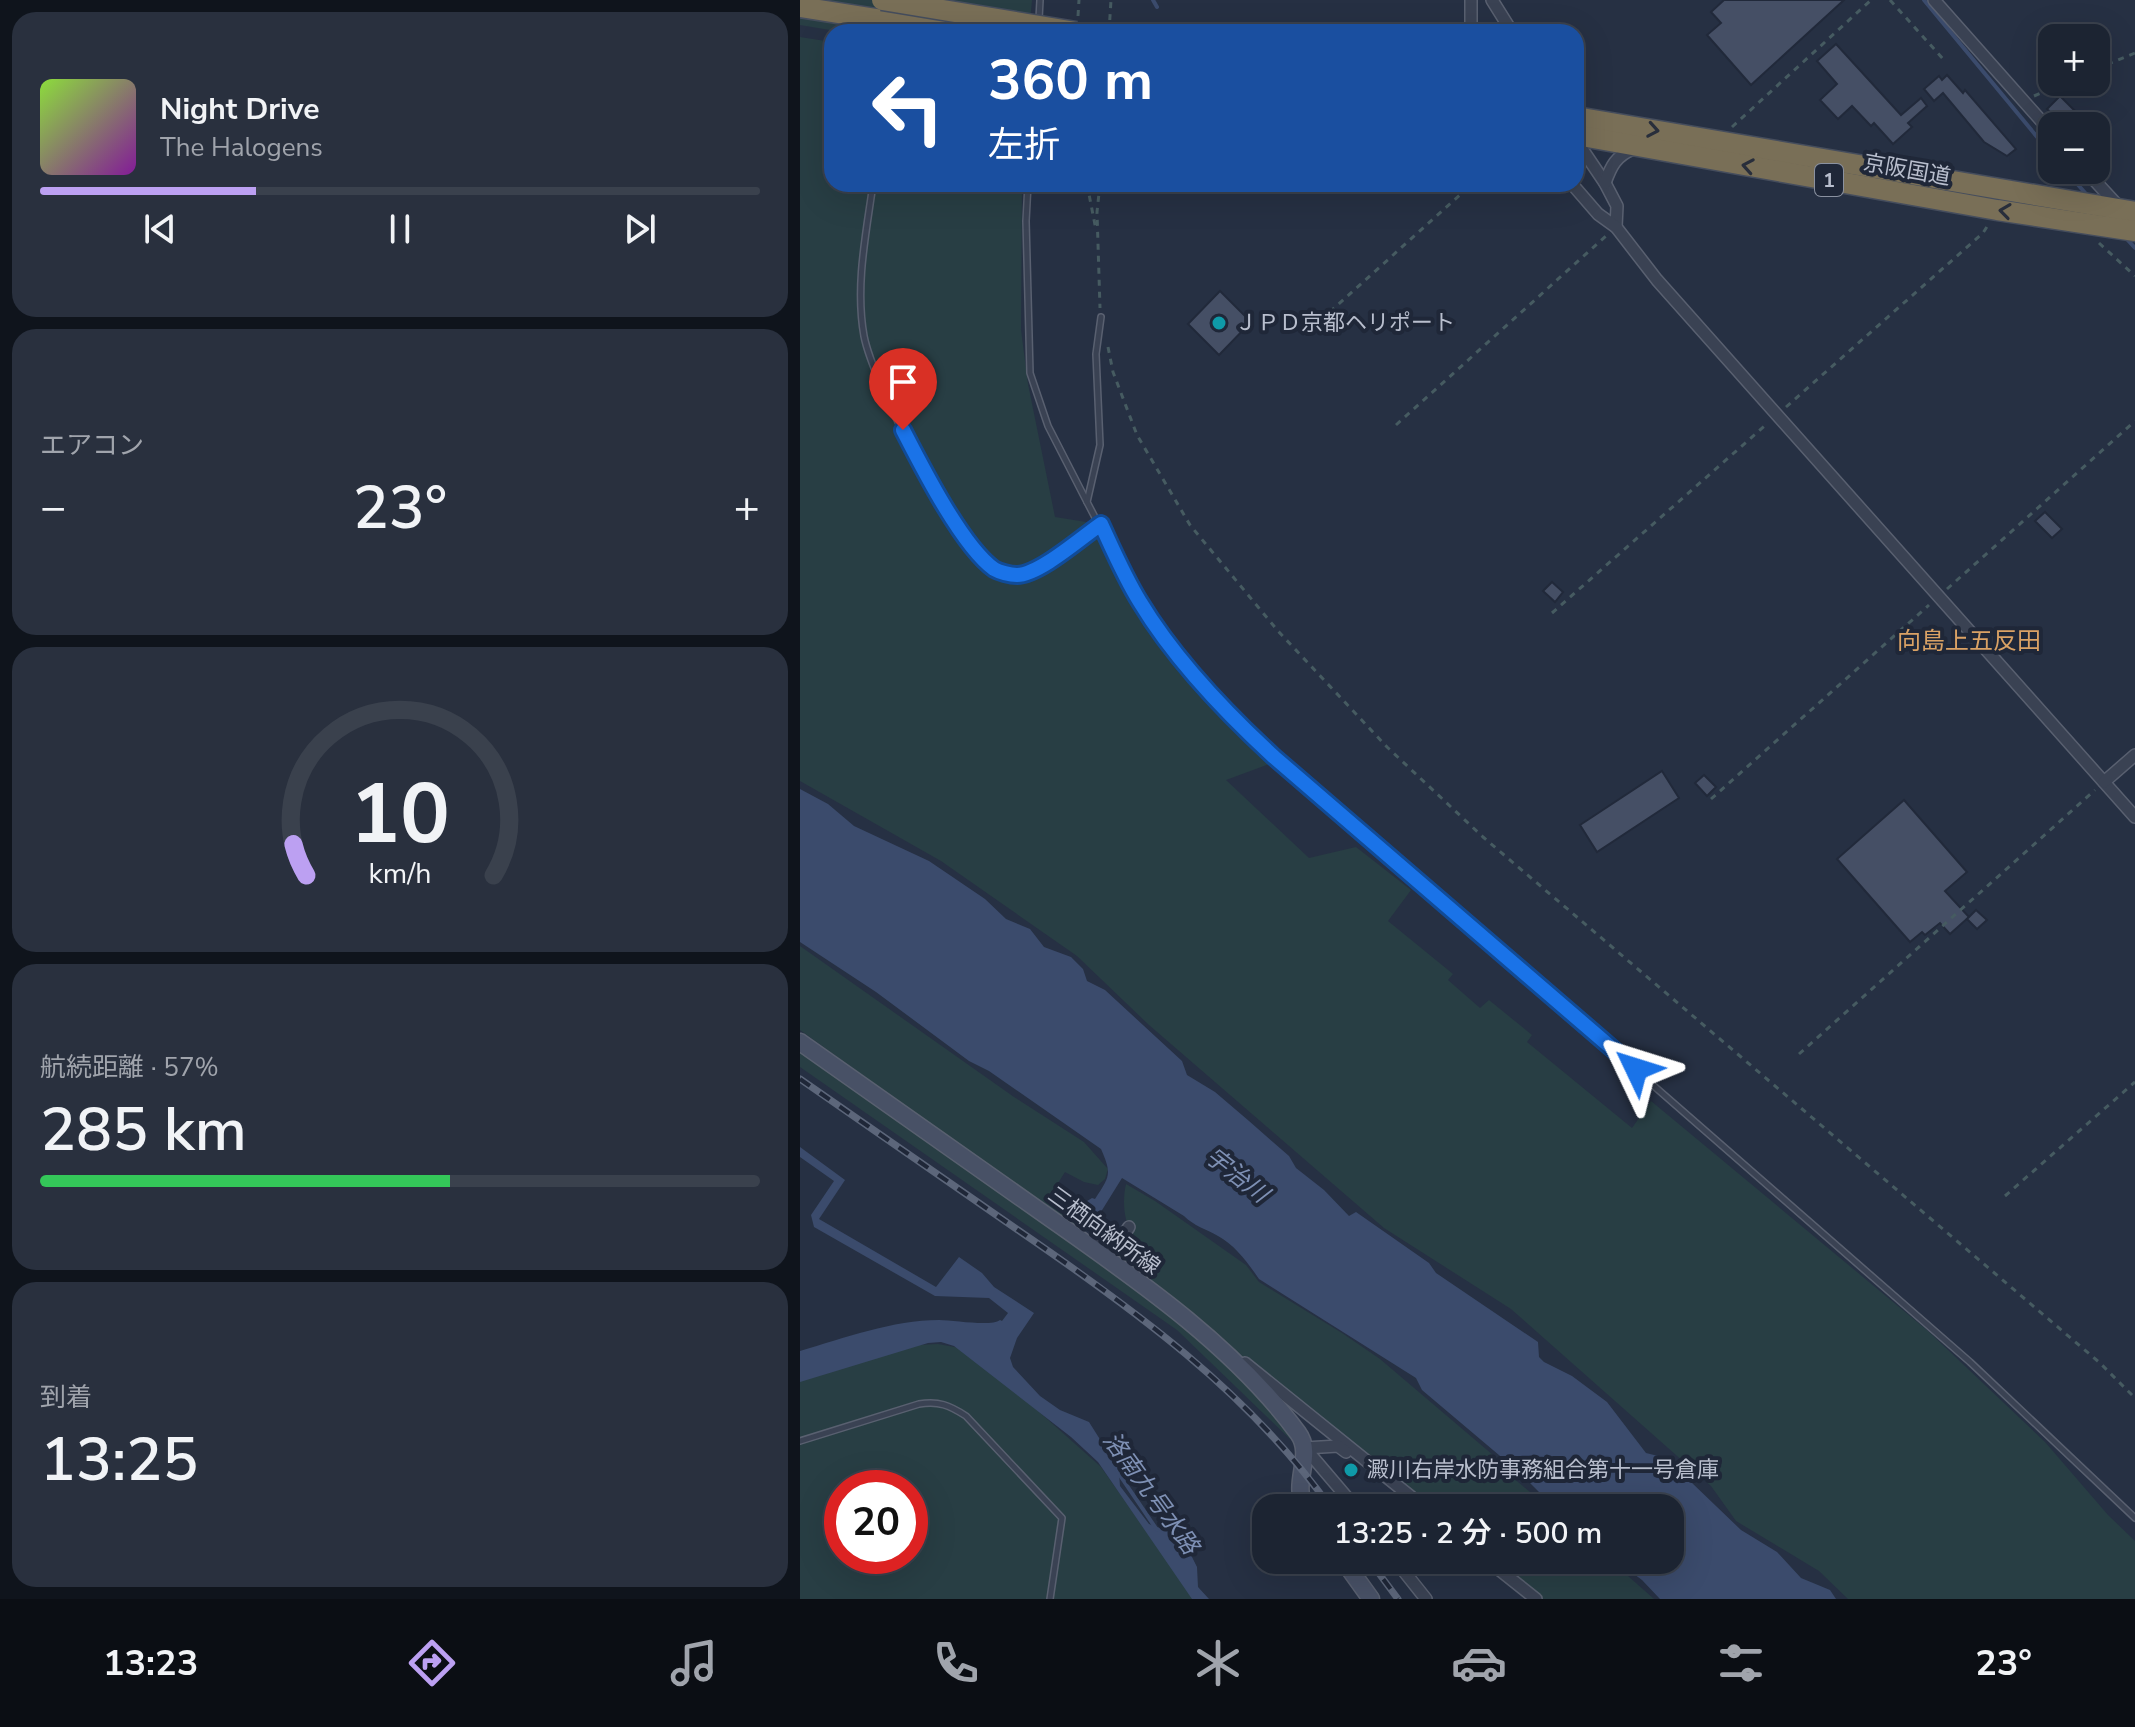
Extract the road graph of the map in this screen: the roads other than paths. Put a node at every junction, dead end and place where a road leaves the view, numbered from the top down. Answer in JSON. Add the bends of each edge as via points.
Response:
{"nodes":[{"id":1,"x":882,"y":0,"type":"edge"},
{"id":2,"x":1040,"y":0,"type":"edge"},
{"id":3,"x":1471,"y":0,"type":"edge"},
{"id":4,"x":1492,"y":0,"type":"edge"},
{"id":5,"x":1934,"y":0,"type":"edge"},
{"id":6,"x":800,"y":7,"type":"edge"},
{"id":7,"x":907,"y":24,"type":"edge"},
{"id":8,"x":1028,"y":24,"type":"edge"},
{"id":9,"x":1038,"y":24,"type":"edge"},
{"id":10,"x":1471,"y":24,"type":"edge"},
{"id":11,"x":1507,"y":24,"type":"edge"},
{"id":12,"x":2038,"y":117,"type":"edge"},
{"id":13,"x":1584,"y":118,"type":"edge"},
{"id":14,"x":1584,"y":139,"type":"edge"},
{"id":15,"x":1637,"y":147,"type":"junction"},
{"id":16,"x":1584,"y":150,"type":"edge"},
{"id":17,"x":1605,"y":183,"type":"junction"},
{"id":18,"x":2098,"y":184,"type":"edge"},
{"id":19,"x":872,"y":192,"type":"edge"},
{"id":20,"x":1028,"y":192,"type":"edge"},
{"id":21,"x":1579,"y":192,"type":"edge"},
{"id":22,"x":2128,"y":218,"type":"edge"},
{"id":23,"x":1616,"y":227,"type":"junction"},
{"id":24,"x":1101,"y":317,"type":"road end"},
{"id":25,"x":1087,"y":502,"type":"junction"},
{"id":26,"x":1101,"y":524,"type":"junction"},
{"id":27,"x":2135,"y":755,"type":"edge"},
{"id":28,"x":2104,"y":782,"type":"junction"},
{"id":29,"x":2135,"y":817,"type":"edge"},
{"id":30,"x":800,"y":1042,"type":"edge"},
{"id":31,"x":1129,"y":1227,"type":"dead end"},
{"id":32,"x":1335,"y":1435,"type":"junction"},
{"id":33,"x":800,"y":1441,"type":"edge"},
{"id":34,"x":1305,"y":1448,"type":"junction"},
{"id":35,"x":1300,"y":1494,"type":"edge"},
{"id":36,"x":1344,"y":1494,"type":"edge"},
{"id":37,"x":1403,"y":1494,"type":"edge"},
{"id":38,"x":1405,"y":1494,"type":"edge"},
{"id":39,"x":2135,"y":1518,"type":"edge"},
{"id":40,"x":1353,"y":1574,"type":"edge"},
{"id":41,"x":1406,"y":1574,"type":"edge"},
{"id":42,"x":1505,"y":1574,"type":"edge"},
{"id":43,"x":1514,"y":1574,"type":"edge"},
{"id":44,"x":1050,"y":1599,"type":"edge"},
{"id":45,"x":1371,"y":1599,"type":"edge"},
{"id":46,"x":1426,"y":1599,"type":"edge"},
{"id":47,"x":1536,"y":1599,"type":"edge"},
{"id":48,"x":1543,"y":1599,"type":"edge"}],
"edges":[{"from":1,"to":8,"type":"highway","bridge":true},
{"from":2,"to":9,"type":"lane"},
{"from":3,"to":10,"type":"street"},
{"from":4,"to":11,"type":"street"},
{"from":5,"to":12,"type":"street"},
{"from":6,"to":7,"type":"highway"},
{"from":13,"to":22,"type":"highway","name":"京阪国道","number":"1","one_way":true,"via":[[2067,201]]},
{"from":14,"to":15,"type":"highway","name":"京阪国道","number":"1"},
{"from":15,"to":17,"type":"street","via":[[1619,155]]},
{"from":22,"to":15,"type":"highway","name":"京阪国道","number":"1","one_way":true,"via":[[2082,221],[1997,210]]},
{"from":16,"to":17,"type":"street"},
{"from":17,"to":23,"type":"street","via":[[1617,206]]},
{"from":18,"to":22,"type":"street"},
{"from":19,"to":26,"type":"lane","via":[[862,262],[864,338],[878,382],[928,479],[976,552],[996,571],[1020,575]]},
{"from":20,"to":25,"type":"lane","via":[[1030,373],[1048,426]]},
{"from":21,"to":23,"type":"street"},
{"from":23,"to":28,"type":"street","via":[[1657,280]]},
{"from":24,"to":25,"type":"lane","via":[[1096,354],[1100,445]]},
{"from":25,"to":26,"type":"lane"},
{"from":26,"to":39,"type":"lane","via":[[1139,602],[1229,715],[1970,1362]]},
{"from":27,"to":28,"type":"street"},
{"from":28,"to":29,"type":"street"},
{"from":30,"to":34,"type":"main road","name":"三栖向納所線","via":[[1084,1242],[1200,1331],[1279,1410]]},
{"from":31,"to":32,"type":"street","via":[[1117,1245],[1101,1231],[1095,1241]]},
{"from":32,"to":34,"type":"street"},
{"from":32,"to":38,"type":"street"},
{"from":33,"to":44,"type":"lane","via":[[936,1401],[966,1416],[1062,1518]]},
{"from":34,"to":35,"type":"main road"},
{"from":34,"to":36,"type":"street"},
{"from":34,"to":37,"type":"street","via":[[1338,1446]]},
{"from":40,"to":45,"type":"main road"},
{"from":41,"to":46,"type":"street"},
{"from":42,"to":47,"type":"street"},
{"from":43,"to":48,"type":"street"}]}
